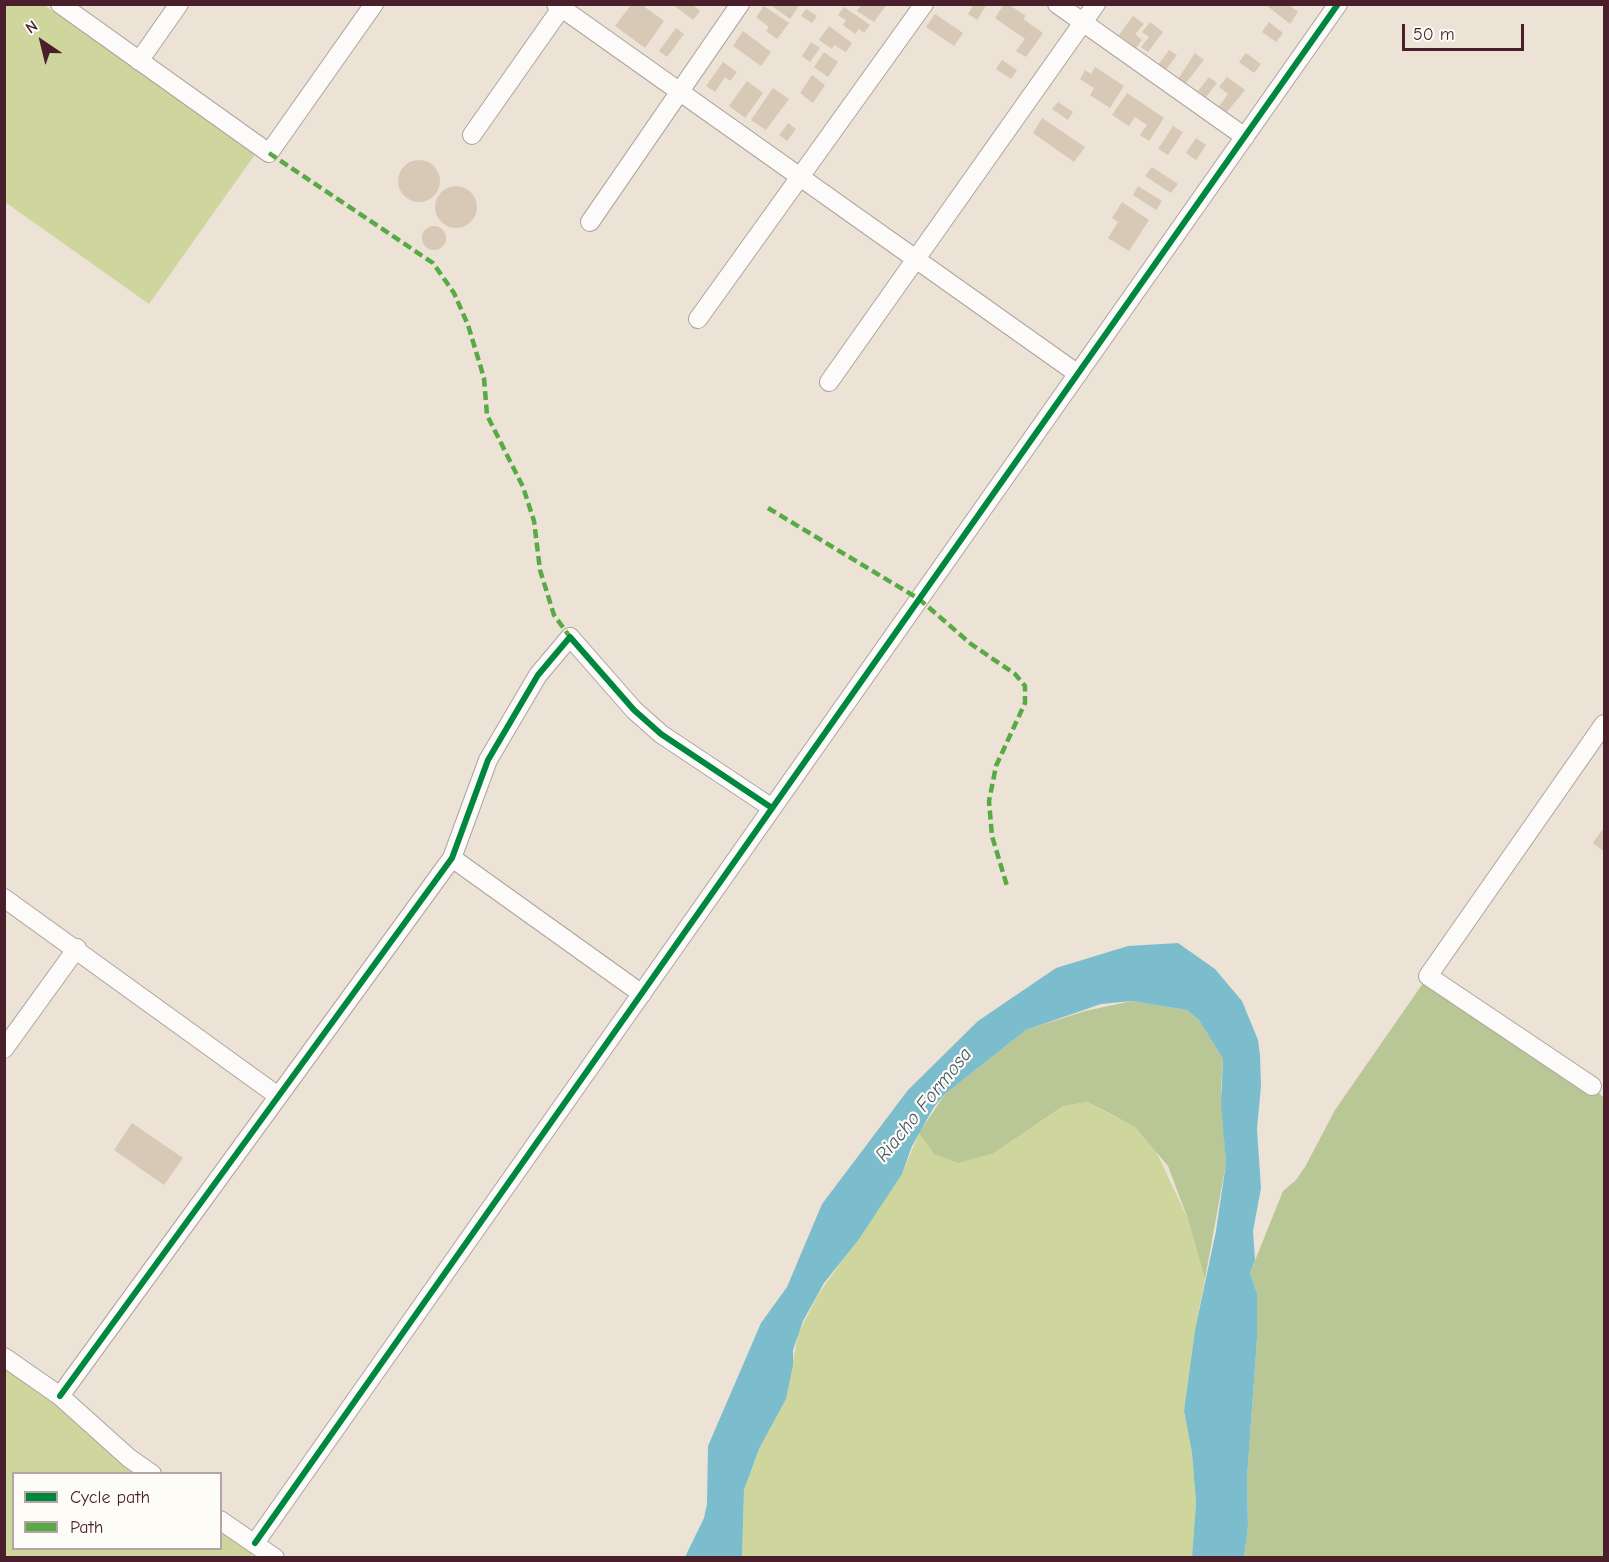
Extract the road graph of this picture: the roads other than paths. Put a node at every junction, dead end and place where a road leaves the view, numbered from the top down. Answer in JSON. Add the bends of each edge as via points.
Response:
{"nodes":[{"id":1,"x":60,"y":4,"type":"edge"},
{"id":2,"x":179,"y":4,"type":"edge"},
{"id":3,"x":374,"y":4,"type":"edge"},
{"id":4,"x":740,"y":4,"type":"edge"},
{"id":5,"x":924,"y":4,"type":"edge"},
{"id":6,"x":1057,"y":4,"type":"edge"},
{"id":7,"x":1096,"y":4,"type":"edge"},
{"id":8,"x":1338,"y":4,"type":"edge"},
{"id":9,"x":560,"y":6,"type":"edge"},
{"id":10,"x":1083,"y":23,"type":"junction"},
{"id":11,"x":139,"y":61,"type":"junction"},
{"id":12,"x":679,"y":91,"type":"junction"},
{"id":13,"x":472,"y":135,"type":"dead end"},
{"id":14,"x":1245,"y":137,"type":"junction"},
{"id":15,"x":799,"y":177,"type":"junction"},
{"id":16,"x":590,"y":222,"type":"dead end"},
{"id":17,"x":916,"y":259,"type":"junction"},
{"id":18,"x":698,"y":320,"type":"dead end"},
{"id":19,"x":1078,"y":374,"type":"junction"},
{"id":20,"x":829,"y":382,"type":"dead end"},
{"id":21,"x":1602,"y":734,"type":"edge"},
{"id":22,"x":772,"y":808,"type":"junction"},
{"id":23,"x":452,"y":858,"type":"junction"},
{"id":24,"x":4,"y":898,"type":"edge"},
{"id":25,"x":77,"y":948,"type":"junction"},
{"id":26,"x":642,"y":993,"type":"junction"},
{"id":27,"x":4,"y":1049,"type":"edge"},
{"id":28,"x":1592,"y":1086,"type":"dead end"},
{"id":29,"x":278,"y":1096,"type":"junction"},
{"id":30,"x":4,"y":1357,"type":"edge"},
{"id":31,"x":60,"y":1396,"type":"junction"},
{"id":32,"x":150,"y":1472,"type":"edge"},
{"id":33,"x":222,"y":1521,"type":"edge"},
{"id":34,"x":255,"y":1543,"type":"junction"},
{"id":35,"x":275,"y":1557,"type":"edge"}],
"edges":[{"from":1,"to":11,"type":"street"},
{"from":2,"to":11,"type":"street"},
{"from":3,"to":11,"type":"street","via":[[268,153]]},
{"from":4,"to":12,"type":"street"},
{"from":5,"to":15,"type":"street"},
{"from":6,"to":10,"type":"street"},
{"from":7,"to":10,"type":"street"},
{"from":8,"to":14,"type":"street"},
{"from":9,"to":12,"type":"street"},
{"from":9,"to":13,"type":"street"},
{"from":10,"to":14,"type":"street"},
{"from":10,"to":17,"type":"street"},
{"from":12,"to":15,"type":"street"},
{"from":12,"to":16,"type":"street"},
{"from":14,"to":19,"type":"street"},
{"from":15,"to":17,"type":"street"},
{"from":15,"to":18,"type":"street"},
{"from":17,"to":19,"type":"street"},
{"from":17,"to":20,"type":"street"},
{"from":19,"to":22,"type":"street"},
{"from":21,"to":28,"type":"street","via":[[1428,976]]},
{"from":22,"to":23,"type":"street","via":[[661,734],[634,710],[570,637],[538,675],[488,760]]},
{"from":22,"to":26,"type":"street"},
{"from":23,"to":26,"type":"street"},
{"from":23,"to":29,"type":"street"},
{"from":24,"to":25,"type":"street"},
{"from":25,"to":27,"type":"street"},
{"from":25,"to":29,"type":"street"},
{"from":26,"to":34,"type":"street"},
{"from":29,"to":31,"type":"street"},
{"from":30,"to":31,"type":"street"},
{"from":31,"to":32,"type":"street","via":[[129,1458]]},
{"from":33,"to":34,"type":"street"},
{"from":34,"to":35,"type":"street"}]}
